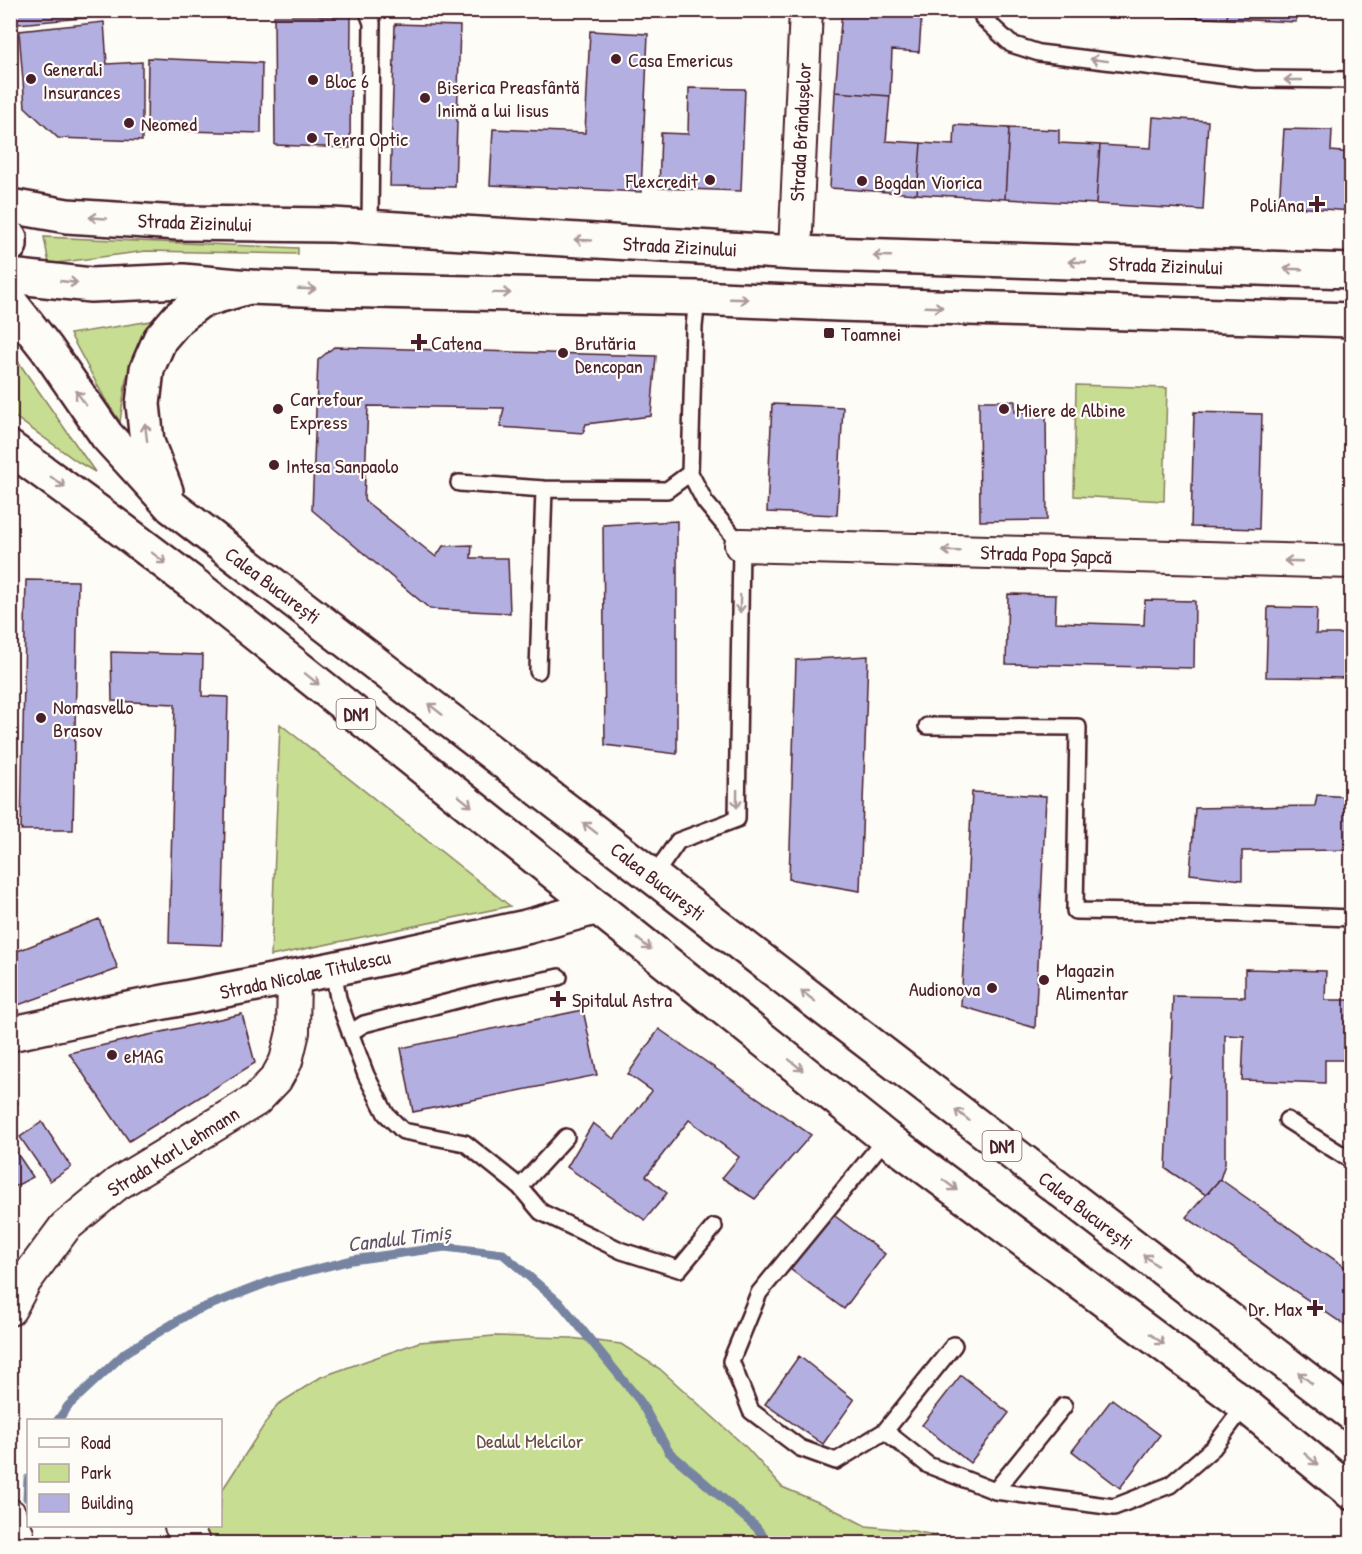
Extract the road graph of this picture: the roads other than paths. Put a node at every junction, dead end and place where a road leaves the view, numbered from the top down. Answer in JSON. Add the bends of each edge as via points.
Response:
{"nodes":[{"id":1,"x":368,"y":10,"type":"edge"},
{"id":2,"x":806,"y":10,"type":"edge"},
{"id":3,"x":982,"y":10,"type":"edge"},
{"id":4,"x":1352,"y":80,"type":"edge"},
{"id":5,"x":10,"y":206,"type":"edge"},
{"id":6,"x":370,"y":228,"type":"junction"},
{"id":7,"x":10,"y":238,"type":"edge"},
{"id":8,"x":10,"y":245,"type":"edge"},
{"id":9,"x":795,"y":253,"type":"junction"},
{"id":10,"x":1352,"y":271,"type":"edge"},
{"id":11,"x":10,"y":276,"type":"edge"},
{"id":12,"x":249,"y":286,"type":"junction"},
{"id":13,"x":697,"y":297,"type":"junction"},
{"id":14,"x":10,"y":302,"type":"edge"},
{"id":15,"x":1352,"y":320,"type":"edge"},
{"id":16,"x":10,"y":448,"type":"edge"},
{"id":17,"x":690,"y":473,"type":"junction"},
{"id":18,"x":459,"y":483,"type":"dead end"},
{"id":19,"x":544,"y":489,"type":"junction"},
{"id":20,"x":172,"y":507,"type":"junction"},
{"id":21,"x":741,"y":545,"type":"junction"},
{"id":22,"x":1352,"y":562,"type":"edge"},
{"id":23,"x":538,"y":671,"type":"dead end"},
{"id":24,"x":927,"y":726,"type":"dead end"},
{"id":25,"x":653,"y":877,"type":"junction"},
{"id":26,"x":598,"y":907,"type":"junction"},
{"id":27,"x":1352,"y":918,"type":"edge"},
{"id":28,"x":333,"y":969,"type":"junction"},
{"id":29,"x":559,"y":976,"type":"dead end"},
{"id":30,"x":294,"y":977,"type":"junction"},
{"id":31,"x":350,"y":1033,"type":"junction"},
{"id":32,"x":10,"y":1034,"type":"edge"},
{"id":33,"x":1287,"y":1120,"type":"dead end"},
{"id":34,"x":566,"y":1137,"type":"dead end"},
{"id":35,"x":886,"y":1138,"type":"junction"},
{"id":36,"x":1352,"y":1161,"type":"edge"},
{"id":37,"x":520,"y":1187,"type":"junction"},
{"id":38,"x":714,"y":1227,"type":"dead end"},
{"id":39,"x":10,"y":1309,"type":"edge"},
{"id":40,"x":954,"y":1345,"type":"dead end"},
{"id":41,"x":1245,"y":1405,"type":"junction"},
{"id":42,"x":1064,"y":1406,"type":"dead end"},
{"id":43,"x":1352,"y":1414,"type":"edge"},
{"id":44,"x":885,"y":1431,"type":"junction"},
{"id":45,"x":995,"y":1491,"type":"junction"},
{"id":46,"x":1352,"y":1493,"type":"edge"},
{"id":47,"x":182,"y":1527,"type":"edge"},
{"id":48,"x":194,"y":1544,"type":"edge"}],
"edges":[{"from":1,"to":6,"type":"lane","via":[[372,23]]},
{"from":2,"to":9,"type":"street","name":"Strada Brândușelor"},
{"from":4,"to":3,"type":"lane","one_way":true,"via":[[1254,80],[1039,53],[1011,44],[983,18]]},
{"from":6,"to":5,"type":"main road","name":"Strada Zizinului","one_way":true,"via":[[178,223],[67,216]]},
{"from":9,"to":6,"type":"main road","name":"Strada Zizinului","one_way":true},
{"from":7,"to":8,"type":"main road"},
{"from":10,"to":9,"type":"main road","name":"Strada Zizinului","one_way":true},
{"from":11,"to":12,"type":"main road","one_way":true,"via":[[91,285],[183,281]]},
{"from":12,"to":13,"type":"main road","one_way":true},
{"from":20,"to":12,"type":"main road","one_way":true,"via":[[147,442],[143,404],[147,369],[160,339],[178,318],[200,301]]},
{"from":13,"to":15,"type":"main road","one_way":true},
{"from":13,"to":17,"type":"lane"},
{"from":20,"to":14,"type":"main road","name":"Calea București","number":"DN1","one_way":true,"via":[[107,436]]},
{"from":16,"to":26,"type":"main road","number":"DN1","one_way":true,"via":[[192,583]]},
{"from":17,"to":19,"type":"lane","via":[[667,490]]},
{"from":17,"to":21,"type":"lane","via":[[705,502]]},
{"from":18,"to":19,"type":"lane"},
{"from":19,"to":23,"type":"lane"},
{"from":25,"to":20,"type":"main road","name":"Calea București","number":"DN1","one_way":true},
{"from":22,"to":21,"type":"street","name":"Strada Popa Șapcă","one_way":true},
{"from":21,"to":25,"type":"lane","one_way":true,"via":[[737,819],[678,841]]},
{"from":24,"to":27,"type":"lane","via":[[1078,727],[1075,912]]},
{"from":43,"to":25,"type":"main road","name":"Calea București","number":"DN1","one_way":true},
{"from":26,"to":28,"type":"main road","name":"Strada Nicolae Titulescu","via":[[526,927]]},
{"from":26,"to":35,"type":"main road","number":"DN1","one_way":true},
{"from":28,"to":30,"type":"main road","name":"Strada Nicolae Titulescu"},
{"from":28,"to":31,"type":"lane"},
{"from":29,"to":31,"type":"lane","via":[[364,1024]]},
{"from":30,"to":32,"type":"main road","name":"Strada Nicolae Titulescu"},
{"from":30,"to":39,"type":"street","name":"Strada Karl Lehmann","via":[[293,1032],[286,1061],[276,1079],[256,1100],[117,1184],[64,1227]]},
{"from":31,"to":37,"type":"lane","via":[[386,1114],[403,1131],[465,1143]]},
{"from":33,"to":36,"type":"lane"},
{"from":34,"to":37,"type":"lane"},
{"from":35,"to":41,"type":"main road","number":"DN1","one_way":true},
{"from":35,"to":44,"type":"lane","via":[[759,1293],[731,1361],[751,1411],[800,1448],[836,1461]]},
{"from":37,"to":38,"type":"lane","via":[[541,1212],[622,1251],[679,1269]]},
{"from":40,"to":44,"type":"lane"},
{"from":41,"to":45,"type":"lane","via":[[1213,1448],[1170,1485],[1114,1507]]},
{"from":41,"to":46,"type":"main road","number":"DN1","one_way":true},
{"from":42,"to":45,"type":"lane"},
{"from":44,"to":45,"type":"lane","via":[[928,1465]]},
{"from":47,"to":48,"type":"street"}]}
